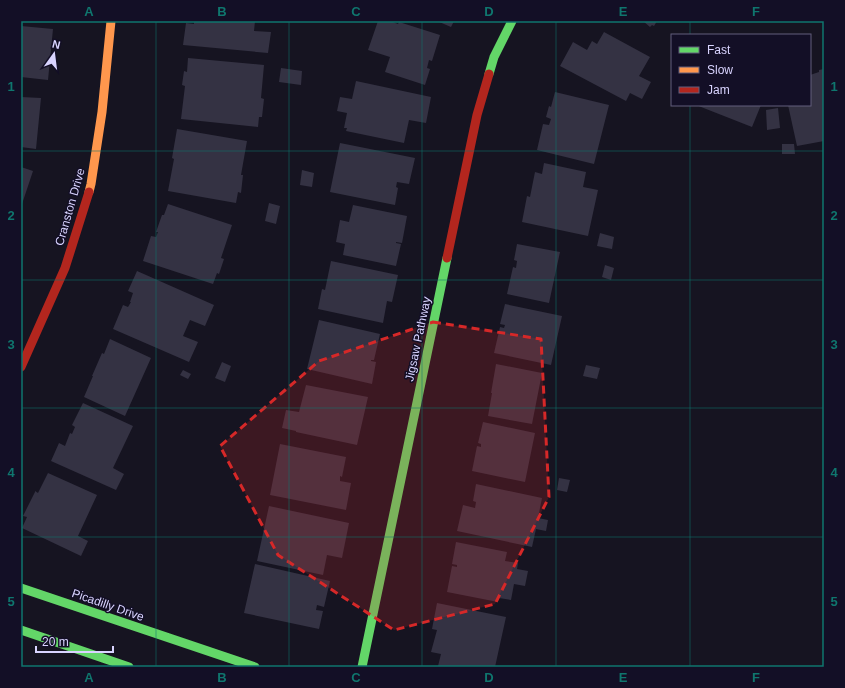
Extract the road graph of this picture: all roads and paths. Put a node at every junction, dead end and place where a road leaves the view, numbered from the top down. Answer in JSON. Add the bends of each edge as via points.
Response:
{"nodes":[{"id":1,"x":111,"y":21,"type":"edge"},
{"id":2,"x":512,"y":21,"type":"edge"},
{"id":3,"x":21,"y":367,"type":"edge"},
{"id":4,"x":21,"y":588,"type":"edge"},
{"id":5,"x":21,"y":630,"type":"edge"},
{"id":6,"x":129,"y":667,"type":"edge"},
{"id":7,"x":256,"y":667,"type":"edge"},
{"id":8,"x":362,"y":667,"type":"edge"}],
"edges":[{"from":1,"to":3,"type":"street","name":"Cranston Drive","via":[[102,112],[91,184],[65,268]]},
{"from":2,"to":8,"type":"street","name":"Jigsaw Pathway","via":[[494,57],[477,115]]},
{"from":4,"to":7,"type":"street","name":"Picadilly Drive"},
{"from":5,"to":6,"type":"street"}]}
